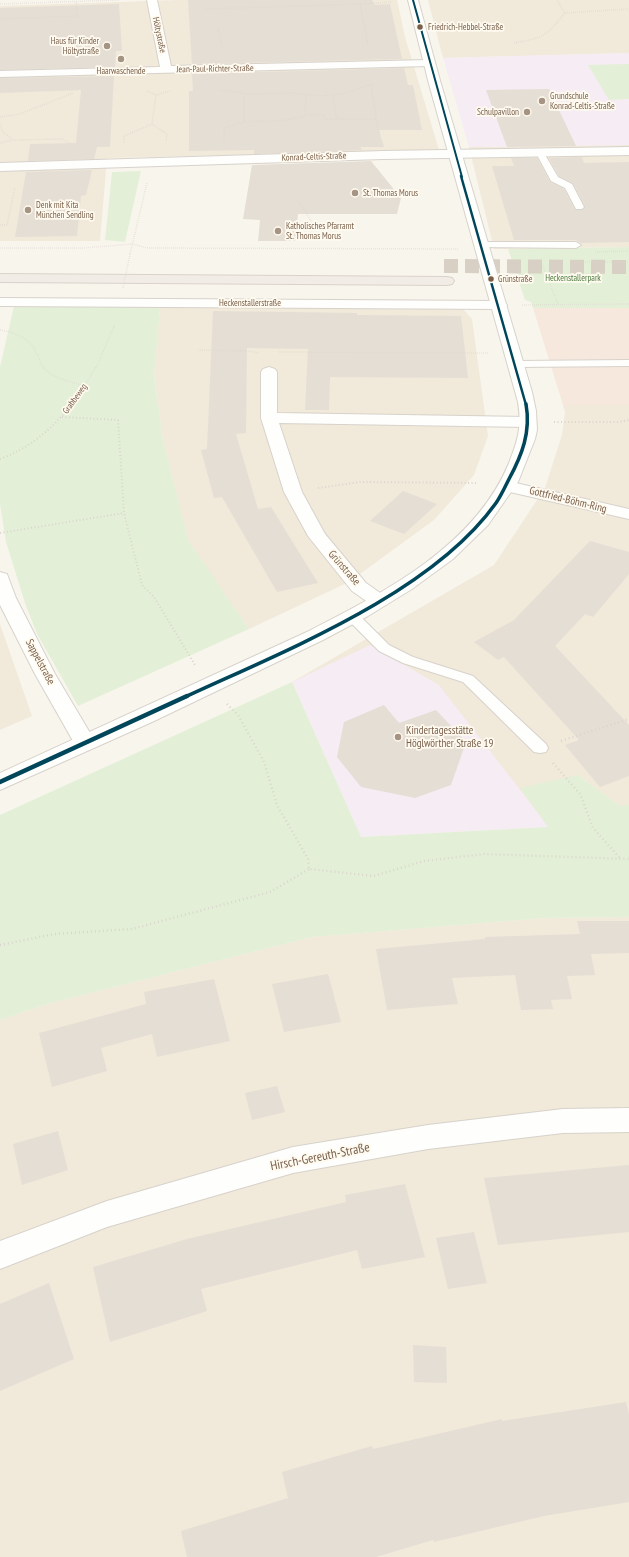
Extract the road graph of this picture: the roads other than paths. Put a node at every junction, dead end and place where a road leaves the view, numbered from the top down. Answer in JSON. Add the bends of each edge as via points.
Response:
{"nodes":[{"id":1,"x":152,"y":0,"type":"edge"},
{"id":2,"x":413,"y":0,"type":"edge"},
{"id":3,"x":430,"y":63,"type":"junction"},
{"id":4,"x":166,"y":70,"type":"junction"},
{"id":5,"x":0,"y":74,"type":"edge"},
{"id":6,"x":629,"y":151,"type":"edge"},
{"id":7,"x":540,"y":153,"type":"junction"},
{"id":8,"x":456,"y":154,"type":"junction"},
{"id":9,"x":0,"y":167,"type":"edge"},
{"id":10,"x":579,"y":208,"type":"dead end"},
{"id":11,"x":576,"y":245,"type":"dead end"},
{"id":12,"x":483,"y":247,"type":"junction"},
{"id":13,"x":0,"y":278,"type":"edge"},
{"id":14,"x":447,"y":281,"type":"tunnel mouth"},
{"id":15,"x":0,"y":302,"type":"edge"},
{"id":16,"x":500,"y":305,"type":"junction"},
{"id":17,"x":629,"y":363,"type":"edge"},
{"id":18,"x":517,"y":364,"type":"junction"},
{"id":19,"x":269,"y":372,"type":"road end"},
{"id":20,"x":269,"y":418,"type":"junction"},
{"id":21,"x":528,"y":422,"type":"junction"},
{"id":22,"x":507,"y":486,"type":"junction"},
{"id":23,"x":629,"y":514,"type":"edge"},
{"id":24,"x":0,"y":578,"type":"edge"},
{"id":25,"x":3,"y":599,"type":"edge"},
{"id":26,"x":379,"y":601,"type":"junction"},
{"id":27,"x":353,"y":617,"type":"junction"},
{"id":28,"x":85,"y":743,"type":"junction"},
{"id":29,"x":540,"y":748,"type":"road end"},
{"id":30,"x":0,"y":782,"type":"edge"},
{"id":31,"x":629,"y":1120,"type":"edge"},
{"id":32,"x":0,"y":1255,"type":"edge"}],
"edges":[{"from":1,"to":4,"type":"street","name":"Höltystraße"},
{"from":2,"to":3,"type":"street"},
{"from":3,"to":4,"type":"street","name":"Jean-Paul-Richter-Straße"},
{"from":3,"to":8,"type":"street"},
{"from":4,"to":5,"type":"street","name":"Jean-Paul-Richter-Straße"},
{"from":6,"to":7,"type":"street","name":"Konrad-Celtis-Straße"},
{"from":7,"to":8,"type":"street","name":"Konrad-Celtis-Straße"},
{"from":7,"to":10,"type":"lane","via":[[554,179],[569,186]]},
{"from":8,"to":9,"type":"street","name":"Konrad-Celtis-Straße"},
{"from":8,"to":12,"type":"street"},
{"from":11,"to":12,"type":"lane"},
{"from":12,"to":16,"type":"street"},
{"from":13,"to":14,"type":"highway"},
{"from":15,"to":16,"type":"street","name":"Heckenstallerstraße"},
{"from":16,"to":18,"type":"street"},
{"from":17,"to":18,"type":"lane"},
{"from":18,"to":21,"type":"street"},
{"from":19,"to":20,"type":"street","name":"Grünstraße"},
{"from":20,"to":21,"type":"street"},
{"from":20,"to":26,"type":"street","name":"Grünstraße","via":[[293,492],[317,536],[359,587]]},
{"from":21,"to":22,"type":"street","via":[[528,438]]},
{"from":22,"to":23,"type":"street","name":"Gottfried-Böhm-Ring"},
{"from":22,"to":26,"type":"street","via":[[481,521],[459,544],[413,581]]},
{"from":24,"to":25,"type":"street","name":"Sappelstraße"},
{"from":25,"to":28,"type":"street","name":"Sappelstraße"},
{"from":26,"to":27,"type":"street"},
{"from":27,"to":28,"type":"street"},
{"from":27,"to":29,"type":"lane","via":[[384,648],[408,660],[468,679]]},
{"from":28,"to":30,"type":"street"},
{"from":31,"to":32,"type":"street","name":"Hirsch-Gereuth-Straße","via":[[563,1121],[435,1136],[293,1160],[107,1214]]}]}
